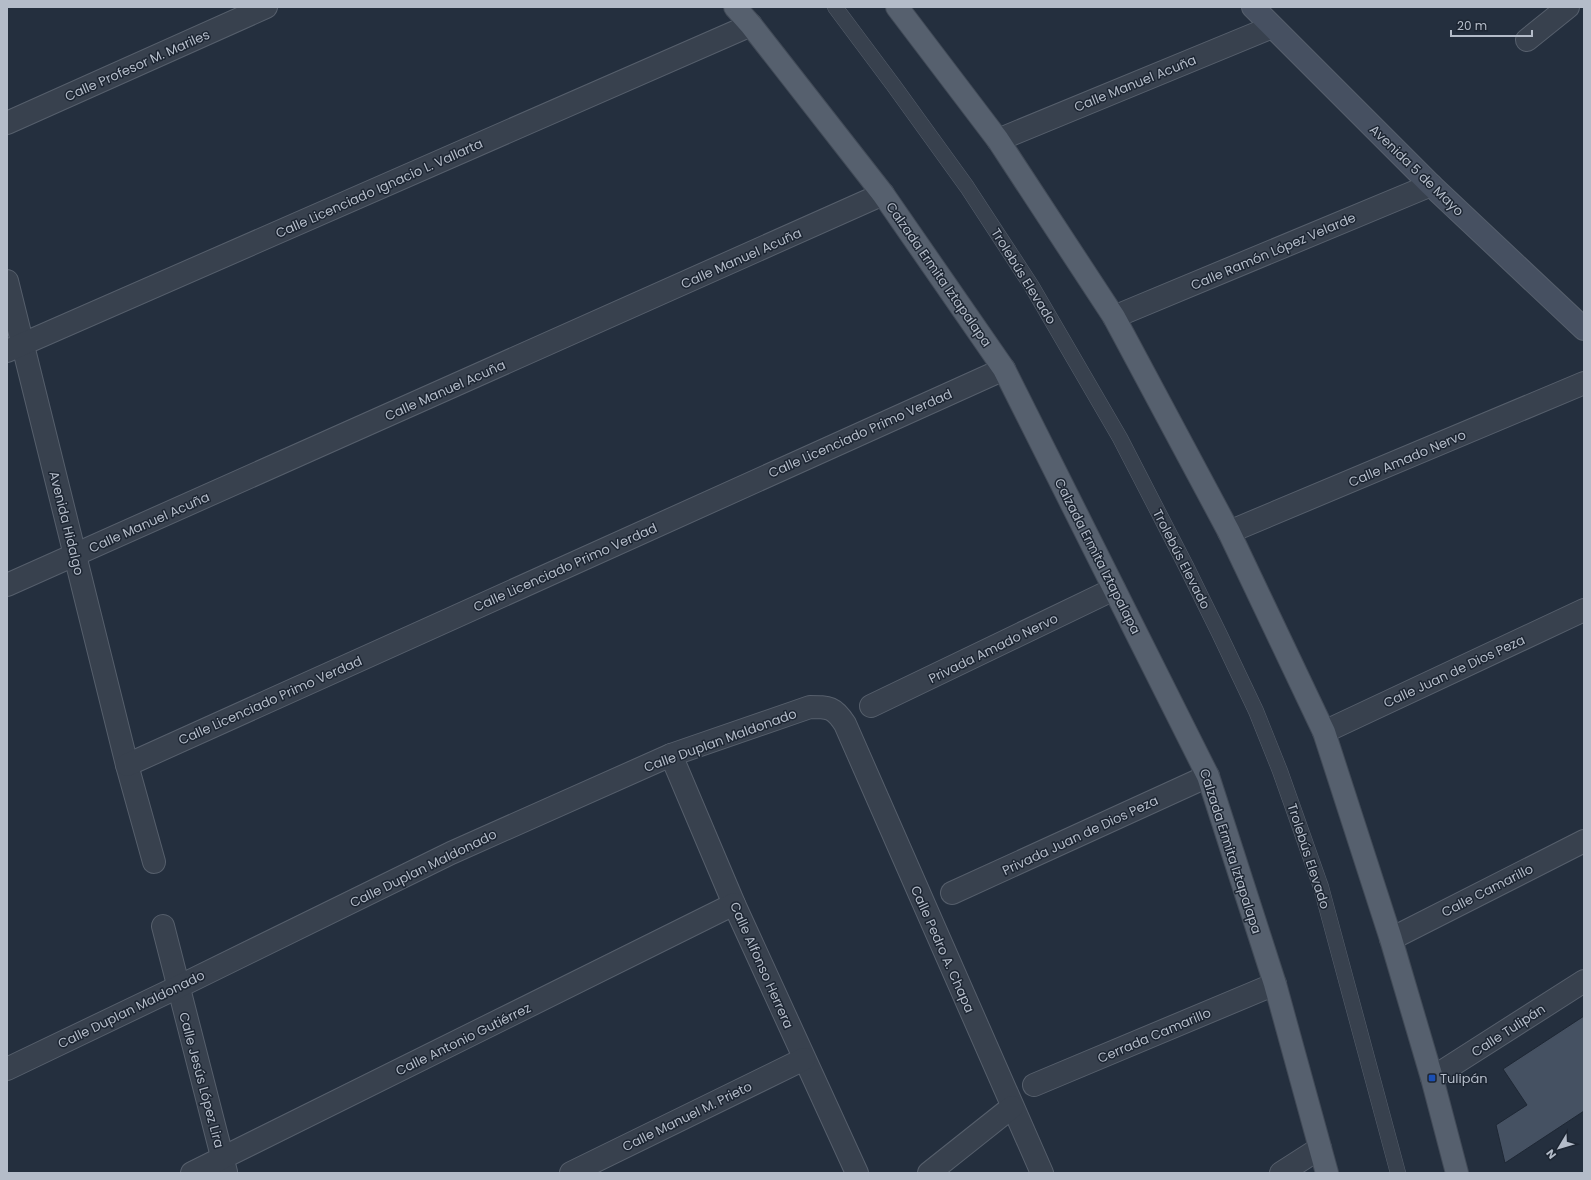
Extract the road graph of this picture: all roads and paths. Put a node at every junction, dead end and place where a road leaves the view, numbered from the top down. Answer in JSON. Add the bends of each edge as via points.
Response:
{"nodes":[{"id":1,"x":266,"y":7,"type":"edge"},
{"id":2,"x":735,"y":7,"type":"edge"},
{"id":3,"x":835,"y":7,"type":"edge"},
{"id":4,"x":897,"y":7,"type":"edge"},
{"id":5,"x":1253,"y":7,"type":"edge"},
{"id":6,"x":1568,"y":7,"type":"edge"},
{"id":7,"x":751,"y":25,"type":"junction"},
{"id":8,"x":1272,"y":27,"type":"junction"},
{"id":9,"x":1527,"y":40,"type":"dead end"},
{"id":10,"x":7,"y":123,"type":"edge"},
{"id":11,"x":998,"y":140,"type":"junction"},
{"id":12,"x":1431,"y":185,"type":"junction"},
{"id":13,"x":883,"y":194,"type":"junction"},
{"id":14,"x":7,"y":281,"type":"edge"},
{"id":15,"x":1114,"y":317,"type":"junction"},
{"id":16,"x":1584,"y":329,"type":"edge"},
{"id":17,"x":15,"y":347,"type":"edge"},
{"id":18,"x":1004,"y":368,"type":"junction"},
{"id":19,"x":1584,"y":383,"type":"edge"},
{"id":20,"x":1229,"y":532,"type":"junction"},
{"id":21,"x":75,"y":555,"type":"junction"},
{"id":22,"x":7,"y":586,"type":"edge"},
{"id":23,"x":1114,"y":589,"type":"junction"},
{"id":24,"x":1584,"y":610,"type":"edge"},
{"id":25,"x":871,"y":706,"type":"dead end"},
{"id":26,"x":845,"y":724,"type":"joint"},
{"id":27,"x":1324,"y":732,"type":"junction"},
{"id":28,"x":671,"y":755,"type":"junction"},
{"id":29,"x":127,"y":765,"type":"junction"},
{"id":30,"x":1208,"y":776,"type":"junction"},
{"id":31,"x":1584,"y":841,"type":"edge"},
{"id":32,"x":154,"y":862,"type":"dead end"},
{"id":33,"x":952,"y":893,"type":"dead end"},
{"id":34,"x":734,"y":904,"type":"junction"},
{"id":35,"x":163,"y":926,"type":"dead end"},
{"id":36,"x":1391,"y":939,"type":"junction"},
{"id":37,"x":1584,"y":981,"type":"edge"},
{"id":38,"x":1275,"y":984,"type":"junction"},
{"id":39,"x":178,"y":988,"type":"junction"},
{"id":40,"x":804,"y":1059,"type":"junction"},
{"id":41,"x":7,"y":1069,"type":"edge"},
{"id":42,"x":1432,"y":1078,"type":"junction"},
{"id":43,"x":1034,"y":1085,"type":"dead end"},
{"id":44,"x":1012,"y":1107,"type":"junction"},
{"id":45,"x":1320,"y":1148,"type":"junction"},
{"id":46,"x":224,"y":1166,"type":"edge"},
{"id":47,"x":192,"y":1173,"type":"edge"},
{"id":48,"x":571,"y":1173,"type":"edge"},
{"id":49,"x":857,"y":1173,"type":"edge"},
{"id":50,"x":929,"y":1173,"type":"edge"},
{"id":51,"x":1042,"y":1173,"type":"edge"},
{"id":52,"x":1282,"y":1173,"type":"edge"},
{"id":53,"x":1327,"y":1173,"type":"edge"},
{"id":54,"x":1398,"y":1173,"type":"edge"},
{"id":55,"x":1457,"y":1173,"type":"edge"}],
"edges":[{"from":1,"to":10,"type":"street","name":"Calle Profesor M. Mariles"},
{"from":2,"to":7,"type":"main road","name":"Calzada Ermita Iztapalapa"},
{"from":3,"to":54,"type":"lane","name":"Trolebús Elevado","via":[[967,187],[1031,285],[1120,438],[1219,634],[1256,711],[1321,887]]},
{"from":4,"to":11,"type":"main road"},
{"from":5,"to":8,"type":"street","name":"Avenida 5 de Mayo"},
{"from":6,"to":9,"type":"street"},
{"from":7,"to":13,"type":"main road","name":"Calzada Ermita Iztapalapa"},
{"from":7,"to":17,"type":"street","name":"Calle Licenciado Ignacio L. Vallarta"},
{"from":8,"to":11,"type":"street","name":"Calle Manuel Acuña"},
{"from":8,"to":12,"type":"street","name":"Avenida 5 de Mayo"},
{"from":11,"to":15,"type":"main road"},
{"from":12,"to":15,"type":"street","name":"Calle Ramón López Velarde"},
{"from":12,"to":16,"type":"street","name":"Avenida 5 de Mayo"},
{"from":13,"to":18,"type":"main road","name":"Calzada Ermita Iztapalapa"},
{"from":13,"to":21,"type":"street","name":"Calle Manuel Acuña"},
{"from":14,"to":17,"type":"street","name":"Avenida Hidalgo"},
{"from":15,"to":20,"type":"main road"},
{"from":17,"to":21,"type":"street","name":"Avenida Hidalgo"},
{"from":18,"to":23,"type":"main road","name":"Calzada Ermita Iztapalapa"},
{"from":18,"to":29,"type":"street","name":"Calle Licenciado Primo Verdad"},
{"from":19,"to":20,"type":"street","name":"Calle Amado Nervo"},
{"from":20,"to":27,"type":"main road"},
{"from":21,"to":22,"type":"street","name":"Calle Manuel Acuña"},
{"from":21,"to":29,"type":"street","name":"Avenida Hidalgo"},
{"from":23,"to":25,"type":"street","name":"Privada Amado Nervo"},
{"from":23,"to":30,"type":"main road","name":"Calzada Ermita Iztapalapa"},
{"from":24,"to":27,"type":"street","name":"Calle Juan de Dios Peza"},
{"from":26,"to":28,"type":"street","name":"Calle Duplan Maldonado","via":[[837,712],[824,707],[810,707]]},
{"from":26,"to":44,"type":"street","name":"Calle Pedro A. Chapa"},
{"from":27,"to":36,"type":"main road"},
{"from":28,"to":34,"type":"street","name":"Calle Alfonso Herrera"},
{"from":28,"to":39,"type":"street","name":"Calle Duplan Maldonado","via":[[451,854]]},
{"from":29,"to":32,"type":"street","name":"Avenida Hidalgo"},
{"from":30,"to":33,"type":"street","name":"Privada Juan de Dios Peza"},
{"from":30,"to":38,"type":"main road","name":"Calzada Ermita Iztapalapa"},
{"from":31,"to":36,"type":"street","name":"Calle Camarillo"},
{"from":34,"to":40,"type":"street","name":"Calle Alfonso Herrera"},
{"from":34,"to":46,"type":"street","name":"Calle Antonio Gutiérrez"},
{"from":35,"to":39,"type":"street","name":"Calle Jesús López Lira"},
{"from":36,"to":42,"type":"main road"},
{"from":37,"to":42,"type":"street","name":"Calle Tulipán"},
{"from":38,"to":43,"type":"street","name":"Cerrada Camarillo"},
{"from":38,"to":45,"type":"main road","name":"Calzada Ermita Iztapalapa"},
{"from":39,"to":41,"type":"street","name":"Calle Duplan Maldonado"},
{"from":39,"to":46,"type":"street","name":"Calle Jesús López Lira"},
{"from":40,"to":48,"type":"street","name":"Calle Manuel M. Prieto"},
{"from":40,"to":49,"type":"street","name":"Calle Alfonso Herrera"},
{"from":42,"to":55,"type":"main road"},
{"from":44,"to":50,"type":"street"},
{"from":44,"to":51,"type":"street","name":"Calle Pedro A. Chapa"},
{"from":45,"to":52,"type":"street"},
{"from":45,"to":53,"type":"main road","name":"Calzada Ermita Iztapalapa"},
{"from":46,"to":47,"type":"street","name":"Calle Antonio Gutiérrez"}]}
